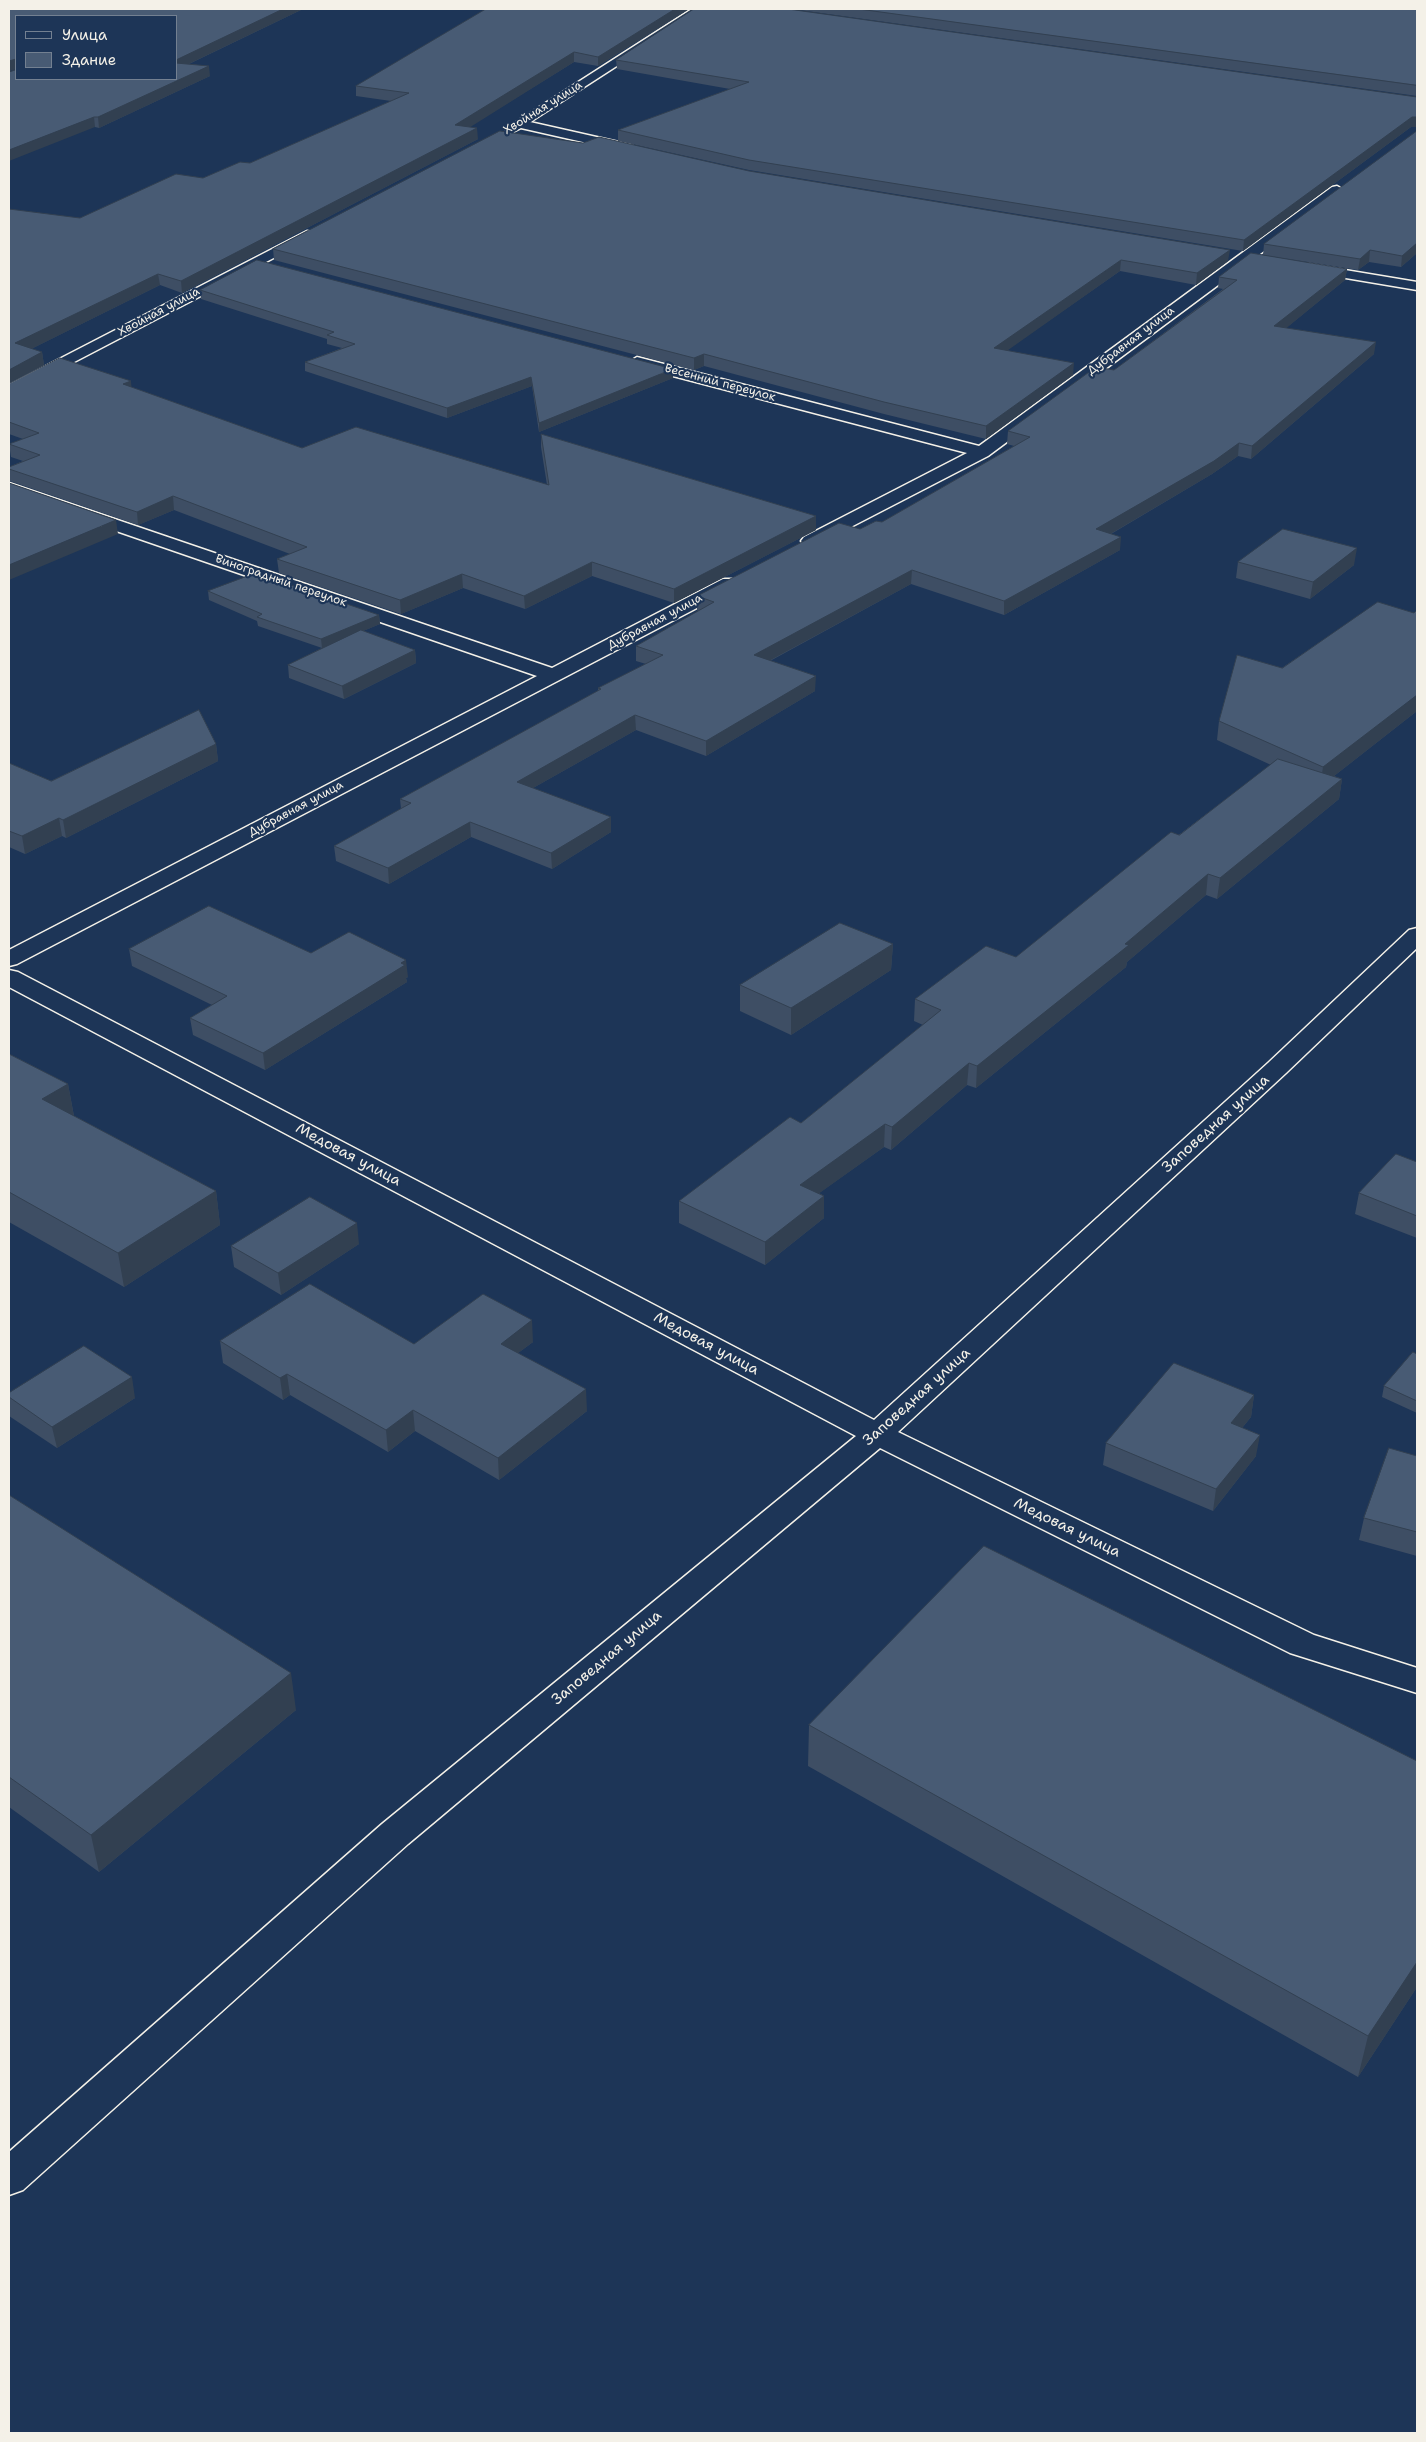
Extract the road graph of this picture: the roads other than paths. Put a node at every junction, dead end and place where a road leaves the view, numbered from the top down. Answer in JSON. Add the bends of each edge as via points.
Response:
{"nodes":[{"id":1,"x":699,"y":9,"type":"edge"},
{"id":2,"x":521,"y":124,"type":"junction"},
{"id":3,"x":503,"y":134,"type":"edge"},
{"id":4,"x":644,"y":152,"type":"edge"},
{"id":5,"x":1354,"y":178,"type":"edge"},
{"id":6,"x":317,"y":230,"type":"edge"},
{"id":7,"x":1225,"y":254,"type":"edge"},
{"id":8,"x":1245,"y":257,"type":"junction"},
{"id":9,"x":1264,"y":260,"type":"edge"},
{"id":10,"x":255,"y":262,"type":"junction"},
{"id":11,"x":1293,"y":265,"type":"edge"},
{"id":12,"x":274,"y":267,"type":"edge"},
{"id":13,"x":1417,"y":286,"type":"edge"},
{"id":14,"x":618,"y":357,"type":"edge"},
{"id":15,"x":9,"y":391,"type":"edge"},
{"id":16,"x":982,"y":452,"type":"junction"},
{"id":17,"x":9,"y":488,"type":"edge"},
{"id":18,"x":798,"y":547,"type":"edge"},
{"id":19,"x":746,"y":574,"type":"edge"},
{"id":20,"x":554,"y":675,"type":"junction"},
{"id":21,"x":1417,"y":935,"type":"edge"},
{"id":22,"x":9,"y":959,"type":"edge"},
{"id":23,"x":9,"y":977,"type":"edge"},
{"id":24,"x":877,"y":1434,"type":"junction"},
{"id":25,"x":1417,"y":1681,"type":"edge"},
{"id":26,"x":9,"y":2177,"type":"edge"}],
"edges":[{"from":1,"to":2,"type":"street","name":"Хвойная улица"},
{"from":2,"to":3,"type":"street","name":"Хвойная улица"},
{"from":2,"to":4,"type":"street"},
{"from":5,"to":8,"type":"street","name":"Дубравная улица"},
{"from":6,"to":10,"type":"street","name":"Хвойная улица"},
{"from":7,"to":8,"type":"street"},
{"from":8,"to":9,"type":"street"},
{"from":8,"to":16,"type":"street","name":"Дубравная улица"},
{"from":10,"to":12,"type":"street"},
{"from":10,"to":15,"type":"street","name":"Хвойная улица"},
{"from":11,"to":13,"type":"street"},
{"from":14,"to":16,"type":"street","name":"Весенний переулок"},
{"from":16,"to":18,"type":"street","name":"Дубравная улица"},
{"from":17,"to":20,"type":"street","name":"Виноградный переулок"},
{"from":19,"to":20,"type":"street","name":"Дубравная улица"},
{"from":20,"to":22,"type":"street","name":"Дубравная улица"},
{"from":21,"to":24,"type":"street","name":"Заповедная улица"},
{"from":23,"to":24,"type":"street","name":"Медовая улица"},
{"from":24,"to":25,"type":"street","name":"Медовая улица","via":[[1302,1644]]},
{"from":24,"to":26,"type":"street","name":"Заповедная улица","via":[[395,1834]]}]}
